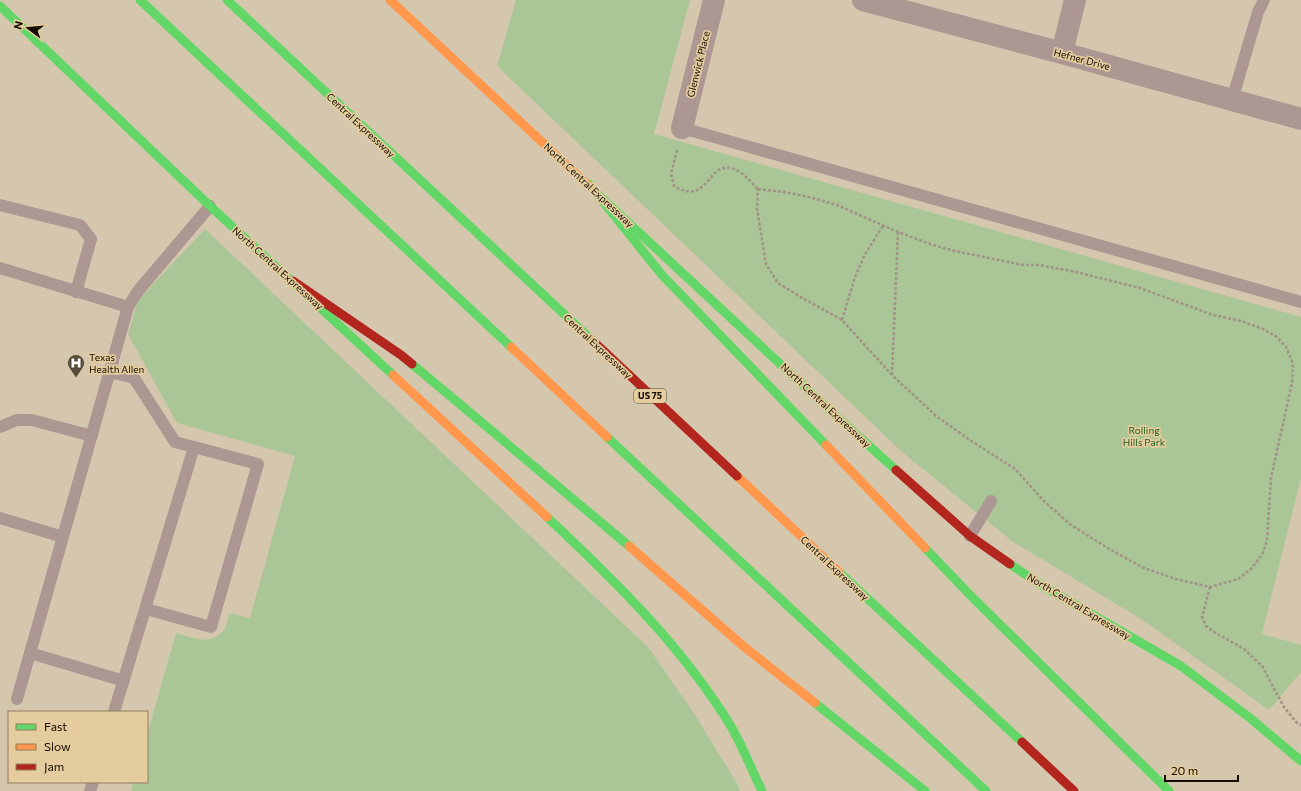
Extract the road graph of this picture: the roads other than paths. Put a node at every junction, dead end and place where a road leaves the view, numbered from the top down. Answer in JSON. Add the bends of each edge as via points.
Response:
{"nodes":[{"id":1,"x":140,"y":0,"type":"edge"},
{"id":2,"x":227,"y":0,"type":"edge"},
{"id":3,"x":390,"y":0,"type":"edge"},
{"id":4,"x":863,"y":0,"type":"edge"},
{"id":5,"x":1075,"y":0,"type":"edge"},
{"id":6,"x":1264,"y":0,"type":"edge"},
{"id":7,"x":712,"y":1,"type":"edge"},
{"id":8,"x":892,"y":4,"type":"edge"},
{"id":9,"x":3,"y":15,"type":"edge"},
{"id":10,"x":1062,"y":53,"type":"junction"},
{"id":11,"x":1232,"y":100,"type":"junction"},
{"id":12,"x":1301,"y":119,"type":"edge"},
{"id":13,"x":682,"y":128,"type":"joint"},
{"id":14,"x":589,"y":184,"type":"junction"},
{"id":15,"x":0,"y":205,"type":"edge"},
{"id":16,"x":210,"y":206,"type":"junction"},
{"id":17,"x":0,"y":268,"type":"edge"},
{"id":18,"x":293,"y":281,"type":"junction"},
{"id":19,"x":76,"y":292,"type":"junction"},
{"id":20,"x":1301,"y":302,"type":"edge"},
{"id":21,"x":128,"y":307,"type":"junction"},
{"id":22,"x":110,"y":372,"type":"junction"},
{"id":23,"x":0,"y":427,"type":"edge"},
{"id":24,"x":92,"y":436,"type":"junction"},
{"id":25,"x":194,"y":447,"type":"junction"},
{"id":26,"x":991,"y":501,"type":"dead end"},
{"id":27,"x":0,"y":518,"type":"edge"},
{"id":28,"x":970,"y":536,"type":"junction"},
{"id":29,"x":63,"y":537,"type":"junction"},
{"id":30,"x":146,"y":609,"type":"junction"},
{"id":31,"x":30,"y":653,"type":"junction"},
{"id":32,"x":124,"y":681,"type":"junction"},
{"id":33,"x":17,"y":699,"type":"dead end"},
{"id":34,"x":114,"y":711,"type":"edge"},
{"id":35,"x":1301,"y":761,"type":"edge"},
{"id":36,"x":762,"y":791,"type":"edge"},
{"id":37,"x":924,"y":791,"type":"edge"},
{"id":38,"x":986,"y":791,"type":"edge"},
{"id":39,"x":1074,"y":791,"type":"edge"},
{"id":40,"x":1169,"y":791,"type":"edge"}],
"edges":[{"from":1,"to":38,"type":"main road"},
{"from":2,"to":39,"type":"main road","name":"Central Expressway","number":"US 75"},
{"from":3,"to":14,"type":"main road","name":"North Central Expressway"},
{"from":4,"to":8,"type":"street","name":"Hefner Drive"},
{"from":5,"to":10,"type":"street"},
{"from":6,"to":11,"type":"lane","via":[[1258,12]]},
{"from":7,"to":13,"type":"street","name":"Glenwick Place"},
{"from":8,"to":10,"type":"street","name":"Hefner Drive"},
{"from":9,"to":16,"type":"main road","name":"North Central Expressway"},
{"from":10,"to":11,"type":"street","name":"Hefner Drive"},
{"from":11,"to":12,"type":"street","name":"Hefner Drive"},
{"from":13,"to":20,"type":"lane"},
{"from":14,"to":28,"type":"main road","name":"North Central Expressway","via":[[836,416]]},
{"from":14,"to":40,"type":"main road","via":[[662,275],[971,596]]},
{"from":15,"to":19,"type":"lane","via":[[80,225],[91,239]]},
{"from":16,"to":18,"type":"main road","name":"North Central Expressway"},
{"from":16,"to":21,"type":"lane","via":[[138,291]]},
{"from":17,"to":19,"type":"lane"},
{"from":18,"to":36,"type":"main road","name":"North Central Expressway","via":[[600,567],[654,622],[694,673],[732,729]]},
{"from":18,"to":37,"type":"main road","via":[[401,355],[631,547],[742,645]]},
{"from":19,"to":21,"type":"lane"},
{"from":21,"to":22,"type":"lane"},
{"from":22,"to":24,"type":"lane"},
{"from":22,"to":25,"type":"lane","via":[[134,378],[175,442]]},
{"from":23,"to":24,"type":"lane","via":[[17,420],[32,420]]},
{"from":24,"to":29,"type":"lane"},
{"from":25,"to":30,"type":"lane"},
{"from":25,"to":30,"type":"lane","via":[[258,464],[211,628]]},
{"from":26,"to":28,"type":"lane"},
{"from":27,"to":29,"type":"lane"},
{"from":28,"to":35,"type":"main road","name":"North Central Expressway","via":[[1041,585],[1181,666],[1250,718]]},
{"from":29,"to":31,"type":"lane"},
{"from":30,"to":32,"type":"lane"},
{"from":31,"to":32,"type":"lane"},
{"from":31,"to":33,"type":"lane"},
{"from":32,"to":34,"type":"lane"}]}
